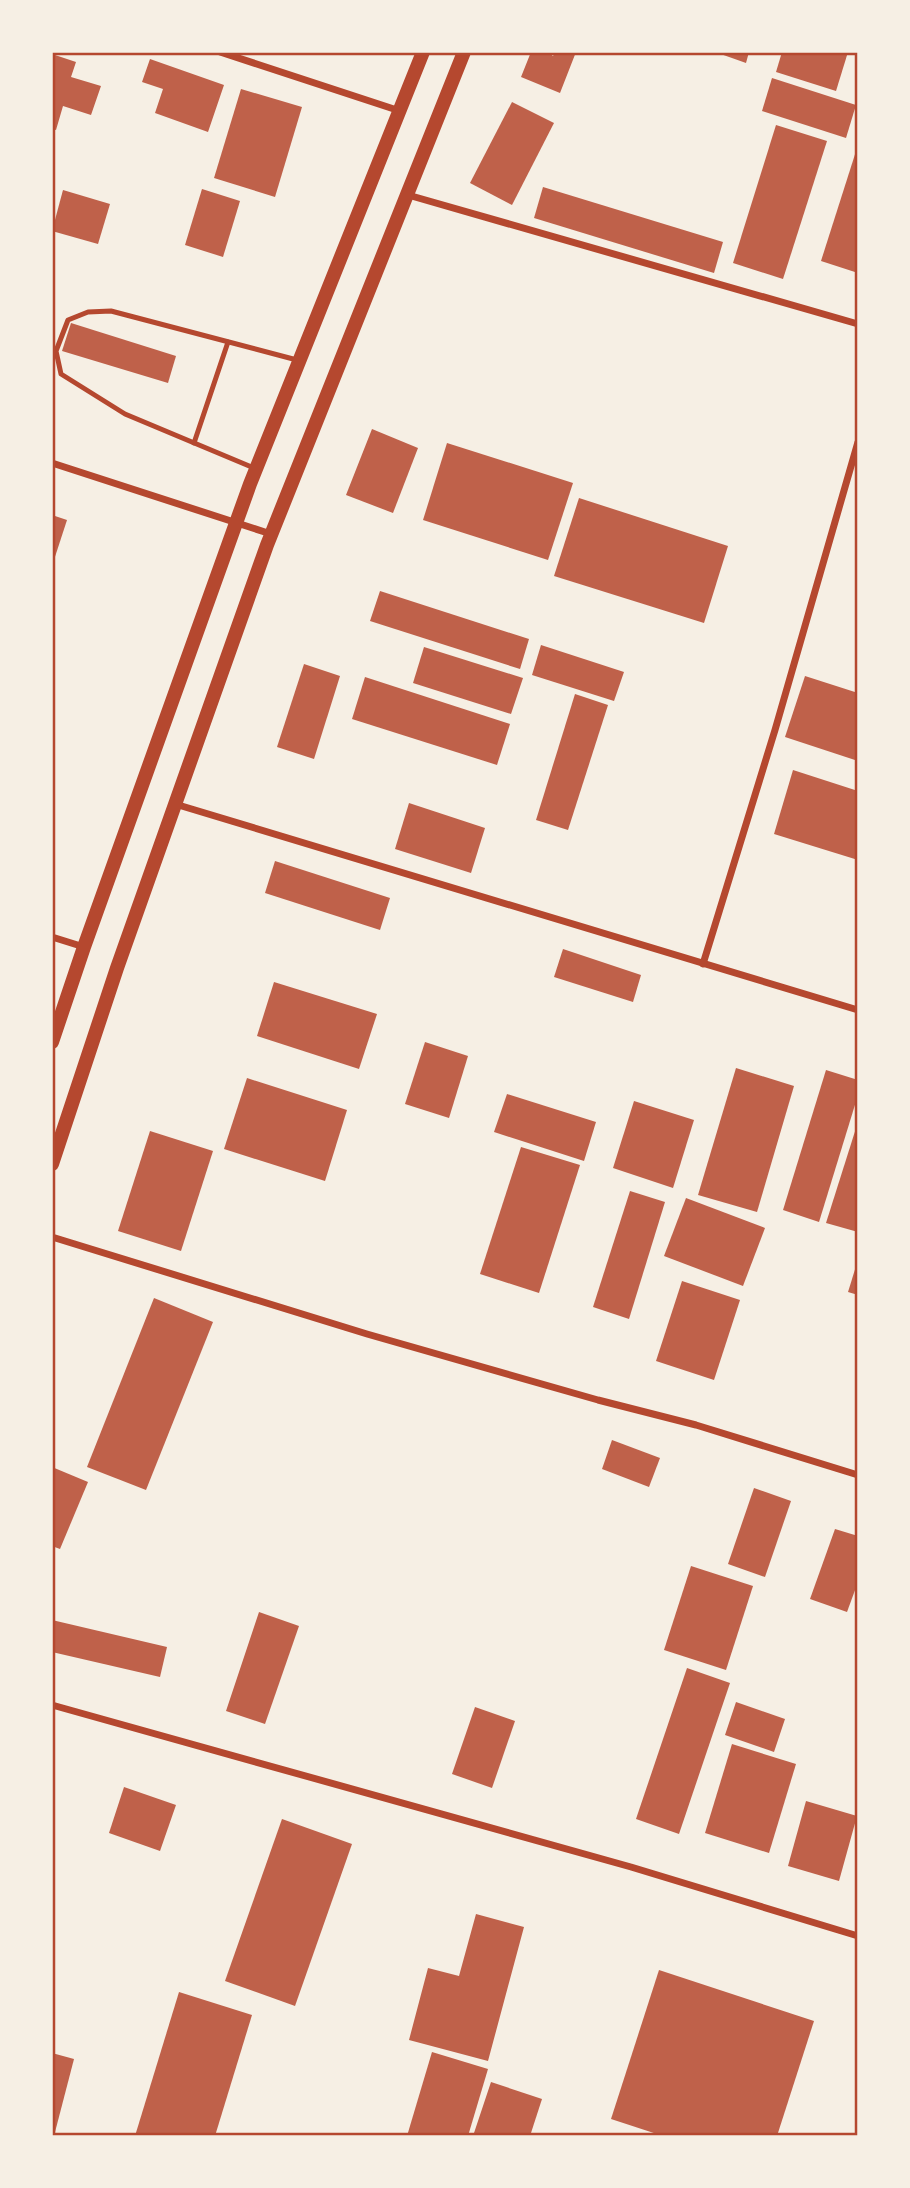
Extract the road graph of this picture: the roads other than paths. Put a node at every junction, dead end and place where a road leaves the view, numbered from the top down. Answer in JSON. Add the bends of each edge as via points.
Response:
{"nodes":[{"id":1,"x":220,"y":52,"type":"edge"},
{"id":2,"x":424,"y":52,"type":"edge"},
{"id":3,"x":464,"y":52,"type":"edge"},
{"id":4,"x":401,"y":111,"type":"junction"},
{"id":5,"x":408,"y":195,"type":"junction"},
{"id":6,"x":858,"y":324,"type":"edge"},
{"id":7,"x":228,"y":342,"type":"junction"},
{"id":8,"x":300,"y":361,"type":"junction"},
{"id":9,"x":858,"y":442,"type":"edge"},
{"id":10,"x":194,"y":443,"type":"junction"},
{"id":11,"x":52,"y":463,"type":"edge"},
{"id":12,"x":257,"y":469,"type":"junction"},
{"id":13,"x":237,"y":522,"type":"junction"},
{"id":14,"x":271,"y":534,"type":"junction"},
{"id":15,"x":175,"y":804,"type":"junction"},
{"id":16,"x":52,"y":937,"type":"edge"},
{"id":17,"x":84,"y":947,"type":"junction"},
{"id":18,"x":703,"y":964,"type":"junction"},
{"id":19,"x":858,"y":1010,"type":"edge"},
{"id":20,"x":52,"y":1042,"type":"edge"},
{"id":21,"x":52,"y":1164,"type":"edge"},
{"id":22,"x":52,"y":1237,"type":"edge"},
{"id":23,"x":858,"y":1475,"type":"edge"},
{"id":24,"x":52,"y":1705,"type":"edge"},
{"id":25,"x":858,"y":1936,"type":"edge"}],
"edges":[{"from":1,"to":4,"type":"street"},
{"from":2,"to":4,"type":"main road"},
{"from":3,"to":5,"type":"main road"},
{"from":4,"to":8,"type":"main road"},
{"from":5,"to":6,"type":"street"},
{"from":5,"to":14,"type":"main road"},
{"from":7,"to":8,"type":"lane"},
{"from":7,"to":10,"type":"lane"},
{"from":7,"to":10,"type":"lane","via":[[111,311],[88,312],[68,320],[56,351],[61,374],[125,414]]},
{"from":8,"to":12,"type":"main road"},
{"from":9,"to":18,"type":"street"},
{"from":10,"to":12,"type":"lane"},
{"from":11,"to":13,"type":"street"},
{"from":12,"to":13,"type":"main road"},
{"from":13,"to":14,"type":"street"},
{"from":13,"to":17,"type":"main road"},
{"from":14,"to":15,"type":"main road"},
{"from":15,"to":18,"type":"street"},
{"from":15,"to":21,"type":"main road"},
{"from":16,"to":17,"type":"street"},
{"from":17,"to":20,"type":"main road"},
{"from":18,"to":19,"type":"street"},
{"from":22,"to":23,"type":"street","via":[[367,1334]]},
{"from":24,"to":25,"type":"street","via":[[618,1863]]}]}
